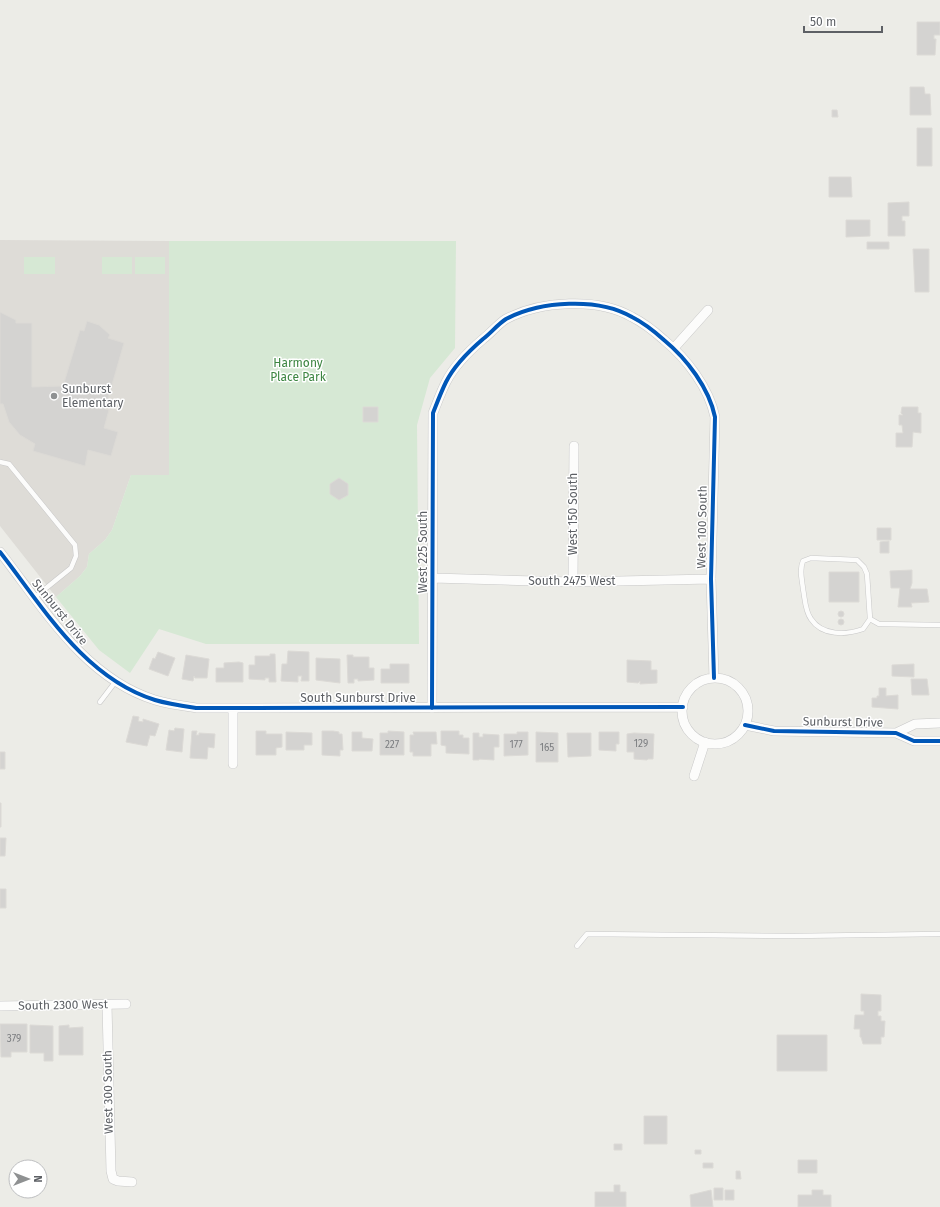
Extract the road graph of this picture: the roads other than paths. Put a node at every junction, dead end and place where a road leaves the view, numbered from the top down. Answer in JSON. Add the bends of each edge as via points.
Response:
{"nodes":[{"id":1,"x":708,"y":310,"type":"dead end"},
{"id":2,"x":674,"y":348,"type":"junction"},
{"id":3,"x":574,"y":446,"type":"dead end"},
{"id":4,"x":0,"y":462,"type":"edge"},
{"id":5,"x":0,"y":552,"type":"edge"},
{"id":6,"x":433,"y":578,"type":"junction"},
{"id":7,"x":711,"y":579,"type":"junction"},
{"id":8,"x":573,"y":582,"type":"junction"},
{"id":9,"x":35,"y":597,"type":"junction"},
{"id":10,"x":870,"y":620,"type":"junction"},
{"id":11,"x":940,"y":625,"type":"edge"},
{"id":12,"x":714,"y":678,"type":"junction"},
{"id":13,"x":114,"y":679,"type":"junction"},
{"id":14,"x":100,"y":702,"type":"dead end"},
{"id":15,"x":683,"y":707,"type":"junction"},
{"id":16,"x":233,"y":708,"type":"junction"},
{"id":17,"x":432,"y":708,"type":"junction"},
{"id":18,"x":940,"y":723,"type":"edge"},
{"id":19,"x":745,"y":725,"type":"junction"},
{"id":20,"x":896,"y":733,"type":"junction"},
{"id":21,"x":940,"y":741,"type":"edge"},
{"id":22,"x":705,"y":742,"type":"junction"},
{"id":23,"x":233,"y":764,"type":"dead end"},
{"id":24,"x":694,"y":776,"type":"dead end"},
{"id":25,"x":940,"y":934,"type":"edge"},
{"id":26,"x":577,"y":946,"type":"dead end"},
{"id":27,"x":107,"y":1004,"type":"junction"},
{"id":28,"x":126,"y":1004,"type":"dead end"},
{"id":29,"x":0,"y":1006,"type":"edge"},
{"id":30,"x":132,"y":1182,"type":"dead end"}],
"edges":[{"from":1,"to":2,"type":"street"},
{"from":2,"to":6,"type":"street","name":"West 225 South","via":[[632,316],[604,307],[564,303],[533,308],[505,320],[474,348],[446,382],[433,413]]},
{"from":2,"to":7,"type":"street","name":"West 100 South","via":[[690,367],[713,408],[715,417]]},
{"from":3,"to":8,"type":"street","name":"West 150 South"},
{"from":4,"to":9,"type":"lane","via":[[9,464],[75,545],[76,556],[71,568]]},
{"from":5,"to":9,"type":"street","name":"Sunburst Drive"},
{"from":6,"to":8,"type":"street","name":"South 2475 West"},
{"from":6,"to":17,"type":"street","name":"West 225 South"},
{"from":7,"to":8,"type":"street","name":"South 2475 West"},
{"from":7,"to":12,"type":"street","name":"West 100 South"},
{"from":9,"to":13,"type":"street","name":"Sunburst Drive","via":[[75,647]]},
{"from":10,"to":10,"type":"lane","via":[[867,574],[857,560],[812,558],[803,561],[800,568],[806,608],[811,620],[828,632],[837,634],[863,629]]},
{"from":10,"to":11,"type":"lane","via":[[879,624]]},
{"from":12,"to":15,"type":"street","via":[[696,684],[685,698]]},
{"from":12,"to":19,"type":"street","via":[[725,679],[743,692],[748,709]]},
{"from":13,"to":14,"type":"lane"},
{"from":13,"to":16,"type":"street","name":"South Sunburst Drive","via":[[130,689],[161,701],[197,708]]},
{"from":15,"to":17,"type":"street","name":"South Sunburst Drive"},
{"from":15,"to":22,"type":"street","via":[[683,718],[688,729],[695,737]]},
{"from":16,"to":17,"type":"street","name":"South Sunburst Drive"},
{"from":16,"to":23,"type":"street"},
{"from":18,"to":20,"type":"street","name":"Sunburst Drive","via":[[915,724]]},
{"from":19,"to":20,"type":"street","name":"Sunburst Drive","via":[[774,731]]},
{"from":19,"to":22,"type":"street","via":[[736,736],[724,743]]},
{"from":20,"to":21,"type":"street","name":"Sunburst Drive","via":[[914,741]]},
{"from":22,"to":24,"type":"street"},
{"from":25,"to":26,"type":"lane","via":[[587,934]]},
{"from":27,"to":28,"type":"street","name":"South 2300 West"},
{"from":27,"to":29,"type":"street","name":"South 2300 West"},
{"from":27,"to":30,"type":"street","name":"West 300 South","via":[[110,1162],[113,1179]]}]}
